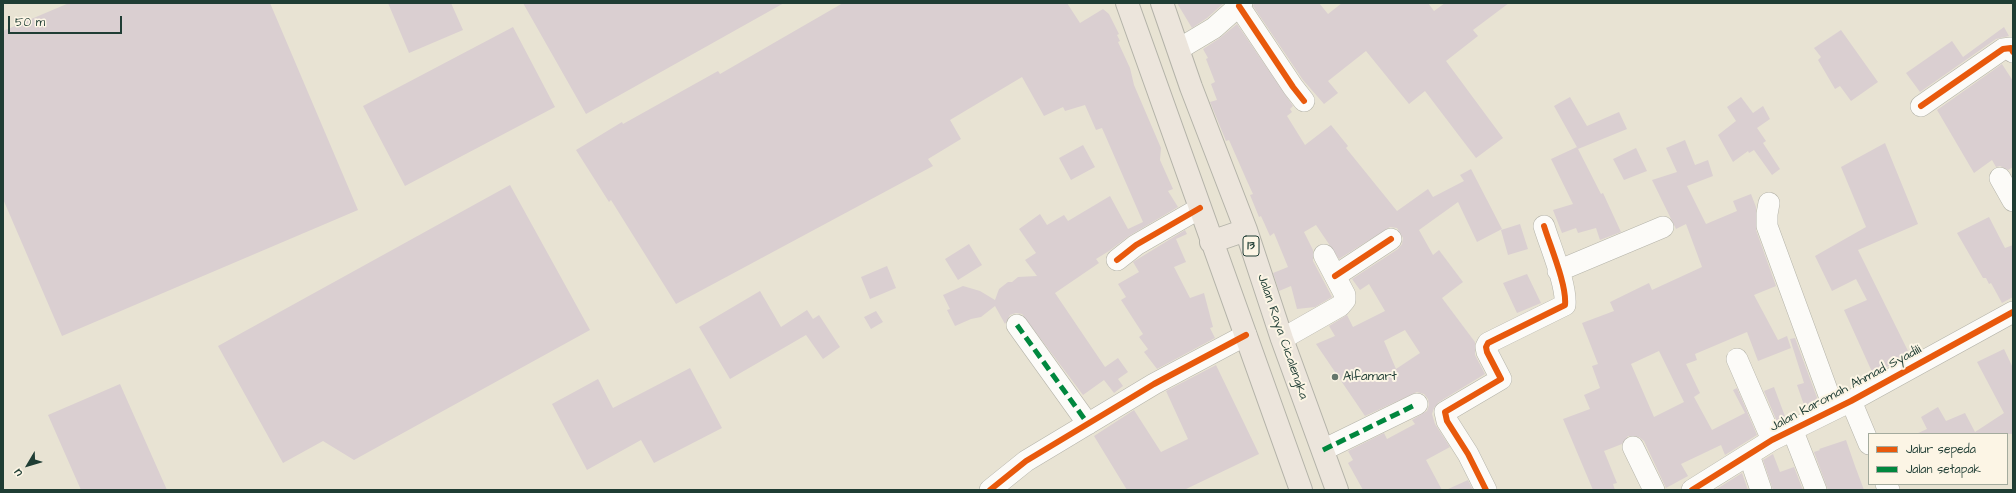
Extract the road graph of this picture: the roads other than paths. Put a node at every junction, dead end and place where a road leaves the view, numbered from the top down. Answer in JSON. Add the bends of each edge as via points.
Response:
{"nodes":[{"id":1,"x":1127,"y":3,"type":"edge"},
{"id":2,"x":1162,"y":3,"type":"edge"},
{"id":3,"x":1241,"y":5,"type":"edge"},
{"id":4,"x":1179,"y":49,"type":"junction"},
{"id":5,"x":2013,"y":52,"type":"edge"},
{"id":6,"x":1304,"y":101,"type":"dead end"},
{"id":7,"x":1921,"y":106,"type":"dead end"},
{"id":8,"x":2000,"y":178,"type":"dead end"},
{"id":9,"x":2013,"y":201,"type":"edge"},
{"id":10,"x":1769,"y":203,"type":"dead end"},
{"id":11,"x":1200,"y":208,"type":"junction"},
{"id":12,"x":1544,"y":226,"type":"dead end"},
{"id":13,"x":1663,"y":227,"type":"dead end"},
{"id":14,"x":1246,"y":230,"type":"junction"},
{"id":15,"x":1391,"y":239,"type":"dead end"},
{"id":16,"x":1211,"y":242,"type":"junction"},
{"id":17,"x":1324,"y":255,"type":"dead end"},
{"id":18,"x":1117,"y":260,"type":"dead end"},
{"id":19,"x":1558,"y":271,"type":"junction"},
{"id":20,"x":1335,"y":276,"type":"junction"},
{"id":21,"x":2013,"y":312,"type":"edge"},
{"id":22,"x":1017,"y":325,"type":"dead end"},
{"id":23,"x":1246,"y":335,"type":"junction"},
{"id":24,"x":1282,"y":339,"type":"junction"},
{"id":25,"x":1737,"y":359,"type":"dead end"},
{"id":26,"x":1417,"y":404,"type":"dead end"},
{"id":27,"x":1842,"y":405,"type":"junction"},
{"id":28,"x":1088,"y":424,"type":"junction"},
{"id":29,"x":1792,"y":429,"type":"junction"},
{"id":30,"x":1772,"y":440,"type":"junction"},
{"id":31,"x":1868,"y":443,"type":"edge"},
{"id":32,"x":1633,"y":446,"type":"dead end"},
{"id":33,"x":1323,"y":450,"type":"junction"},
{"id":34,"x":1749,"y":455,"type":"junction"},
{"id":35,"x":1014,"y":482,"type":"edge"},
{"id":36,"x":990,"y":490,"type":"edge"},
{"id":37,"x":1302,"y":490,"type":"edge"},
{"id":38,"x":1337,"y":490,"type":"edge"},
{"id":39,"x":1486,"y":490,"type":"edge"},
{"id":40,"x":1654,"y":490,"type":"edge"},
{"id":41,"x":1692,"y":490,"type":"edge"},
{"id":42,"x":1761,"y":490,"type":"edge"},
{"id":43,"x":1816,"y":490,"type":"edge"}],
"edges":[{"from":1,"to":11,"type":"highway"},
{"from":2,"to":4,"type":"highway","name":"Jalan Raya Cicalengka","number":"13"},
{"from":3,"to":4,"type":"street","via":[[1214,28]]},
{"from":3,"to":6,"type":"street"},
{"from":4,"to":14,"type":"highway","name":"Jalan Raya Cicalengka","number":"13"},
{"from":5,"to":7,"type":"street","via":[[2011,48],[2003,49]]},
{"from":8,"to":9,"type":"street"},
{"from":10,"to":27,"type":"street","via":[[1767,226]]},
{"from":11,"to":16,"type":"highway"},
{"from":11,"to":18,"type":"street"},
{"from":12,"to":19,"type":"street"},
{"from":13,"to":19,"type":"street"},
{"from":14,"to":16,"type":"highway"},
{"from":14,"to":24,"type":"highway","name":"Jalan Raya Cicalengka","number":"13"},
{"from":15,"to":20,"type":"street"},
{"from":16,"to":23,"type":"highway"},
{"from":17,"to":20,"type":"street"},
{"from":19,"to":39,"type":"street","via":[[1565,305],[1488,344],[1487,352],[1501,379],[1445,412],[1447,421],[1468,454]]},
{"from":20,"to":24,"type":"street","via":[[1346,300],[1340,306]]},
{"from":21,"to":27,"type":"street","name":"Jalan Karomah Ahmad Syadili"},
{"from":22,"to":28,"type":"street"},
{"from":23,"to":28,"type":"street","via":[[1154,384]]},
{"from":23,"to":37,"type":"highway"},
{"from":24,"to":33,"type":"highway","name":"Jalan Raya Cicalengka","number":"13"},
{"from":25,"to":30,"type":"street"},
{"from":26,"to":33,"type":"street"},
{"from":27,"to":29,"type":"street","name":"Jalan Karomah Ahmad Syadili"},
{"from":27,"to":31,"type":"street"},
{"from":28,"to":35,"type":"street","via":[[1026,461]]},
{"from":29,"to":30,"type":"street","name":"Jalan Karomah Ahmad Syadili"},
{"from":29,"to":43,"type":"street"},
{"from":30,"to":34,"type":"street","name":"Jalan Karomah Ahmad Syadili"},
{"from":32,"to":40,"type":"street"},
{"from":33,"to":38,"type":"highway","name":"Jalan Raya Cicalengka","number":"13"},
{"from":34,"to":41,"type":"street","name":"Jalan Karomah Ahmad Syadili"},
{"from":34,"to":42,"type":"street"},
{"from":35,"to":36,"type":"street"}]}
